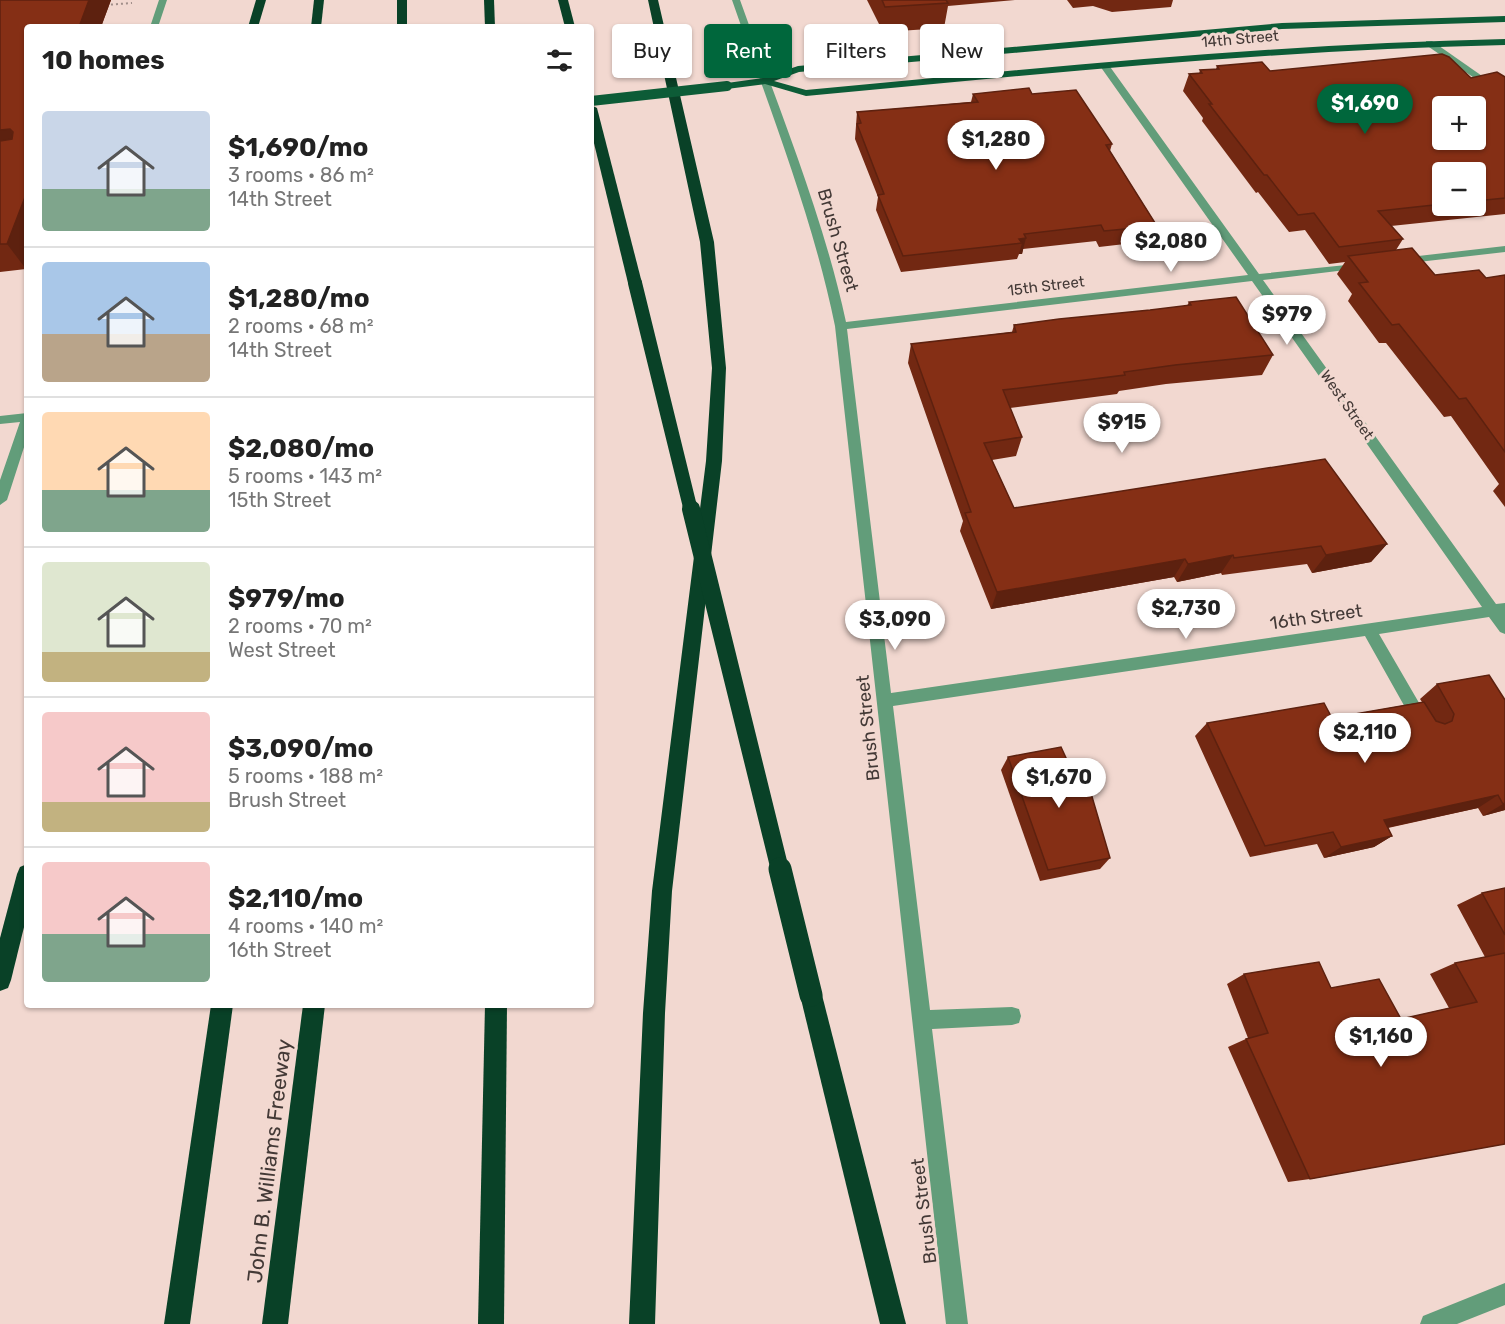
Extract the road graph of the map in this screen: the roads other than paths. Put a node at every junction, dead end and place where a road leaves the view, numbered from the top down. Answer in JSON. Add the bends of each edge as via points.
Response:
{"nodes":[{"id":1,"x":261,"y":0,"type":"edge"},
{"id":2,"x":319,"y":0,"type":"edge"},
{"id":3,"x":402,"y":0,"type":"edge"},
{"id":4,"x":489,"y":0,"type":"edge"},
{"id":5,"x":563,"y":0,"type":"edge"},
{"id":6,"x":653,"y":0,"type":"edge"},
{"id":7,"x":736,"y":0,"type":"edge"},
{"id":8,"x":162,"y":1,"type":"edge"},
{"id":9,"x":1505,"y":19,"type":"edge"},
{"id":10,"x":155,"y":24,"type":"edge"},
{"id":11,"x":254,"y":24,"type":"edge"},
{"id":12,"x":316,"y":24,"type":"edge"},
{"id":13,"x":402,"y":24,"type":"edge"},
{"id":14,"x":490,"y":24,"type":"edge"},
{"id":15,"x":569,"y":24,"type":"edge"},
{"id":16,"x":1505,"y":42,"type":"edge"},
{"id":17,"x":1429,"y":43,"type":"junction"},
{"id":18,"x":1105,"y":66,"type":"junction"},
{"id":19,"x":765,"y":81,"type":"junction"},
{"id":20,"x":1505,"y":96,"type":"edge"},
{"id":21,"x":594,"y":101,"type":"edge"},
{"id":22,"x":594,"y":120,"type":"edge"},
{"id":23,"x":1505,"y":249,"type":"edge"},
{"id":24,"x":1256,"y":278,"type":"junction"},
{"id":25,"x":841,"y":326,"type":"junction"},
{"id":26,"x":24,"y":418,"type":"edge"},
{"id":27,"x":0,"y":420,"type":"edge"},
{"id":28,"x":24,"y":427,"type":"edge"},
{"id":29,"x":0,"y":500,"type":"edge"},
{"id":30,"x":1499,"y":610,"type":"edge"},
{"id":31,"x":1505,"y":628,"type":"edge"},
{"id":32,"x":1369,"y":629,"type":"junction"},
{"id":33,"x":884,"y":700,"type":"junction"},
{"id":34,"x":1426,"y":729,"type":"edge"},
{"id":35,"x":24,"y":886,"type":"edge"},
{"id":36,"x":0,"y":980,"type":"edge"},
{"id":37,"x":222,"y":1008,"type":"edge"},
{"id":38,"x":314,"y":1008,"type":"edge"},
{"id":39,"x":496,"y":1008,"type":"edge"},
{"id":40,"x":1012,"y":1016,"type":"dead end"},
{"id":41,"x":920,"y":1020,"type":"junction"},
{"id":42,"x":1505,"y":1294,"type":"edge"},
{"id":43,"x":177,"y":1324,"type":"edge"},
{"id":44,"x":275,"y":1324,"type":"edge"},
{"id":45,"x":491,"y":1324,"type":"edge"},
{"id":46,"x":642,"y":1324,"type":"edge"},
{"id":47,"x":893,"y":1324,"type":"edge"},
{"id":48,"x":957,"y":1324,"type":"edge"},
{"id":49,"x":1431,"y":1324,"type":"edge"}],
"edges":[{"from":1,"to":11,"type":"highway"},
{"from":2,"to":12,"type":"highway"},
{"from":3,"to":13,"type":"highway"},
{"from":4,"to":14,"type":"highway"},
{"from":5,"to":15,"type":"highway"},
{"from":6,"to":46,"type":"highway","via":[[706,242],[719,368],[714,461],[662,891]]},
{"from":7,"to":19,"type":"street","name":"Brush Street"},
{"from":8,"to":10,"type":"street"},
{"from":9,"to":19,"type":"main road","name":"14th Street","via":[[1282,26],[798,69]]},
{"from":16,"to":17,"type":"main road","name":"14th Street"},
{"from":17,"to":18,"type":"main road","name":"14th Street","via":[[1297,49]]},
{"from":17,"to":20,"type":"street"},
{"from":18,"to":19,"type":"main road","name":"14th Street","via":[[806,93]]},
{"from":18,"to":24,"type":"street","name":"West Street"},
{"from":19,"to":21,"type":"main road","name":"14th Street","bridge":true},
{"from":19,"to":25,"type":"street","name":"Brush Street","via":[[826,262]]},
{"from":22,"to":47,"type":"highway","bridge":true},
{"from":23,"to":24,"type":"street","name":"15th Street"},
{"from":24,"to":25,"type":"street","name":"15th Street"},
{"from":24,"to":30,"type":"street","name":"West Street"},
{"from":25,"to":33,"type":"street","name":"Brush Street"},
{"from":26,"to":27,"type":"street"},
{"from":28,"to":29,"type":"street"},
{"from":30,"to":31,"type":"street","name":"West Street"},
{"from":30,"to":32,"type":"street","name":"16th Street"},
{"from":32,"to":33,"type":"street","name":"16th Street"},
{"from":32,"to":34,"type":"street"},
{"from":33,"to":41,"type":"street","name":"Brush Street"},
{"from":35,"to":36,"type":"highway"},
{"from":37,"to":43,"type":"highway"},
{"from":38,"to":44,"type":"highway","name":"John B. Williams Freeway"},
{"from":39,"to":45,"type":"highway"},
{"from":40,"to":41,"type":"street"},
{"from":41,"to":48,"type":"street","name":"Brush Street"},
{"from":42,"to":49,"type":"street"}]}
